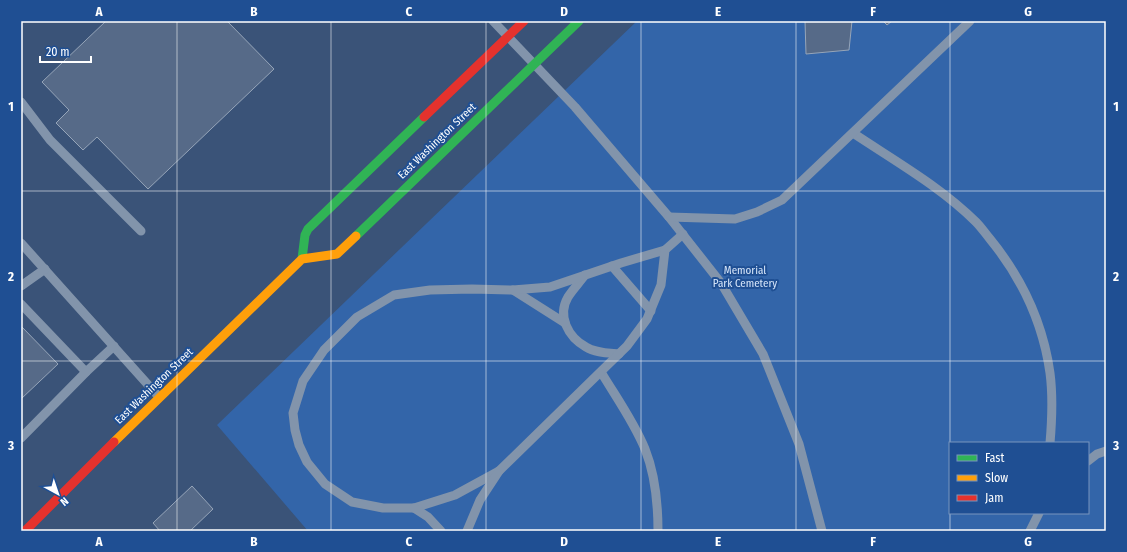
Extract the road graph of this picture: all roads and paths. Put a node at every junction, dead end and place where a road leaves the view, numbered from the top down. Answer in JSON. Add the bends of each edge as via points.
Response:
{"nodes":[{"id":1,"x":493,"y":21,"type":"edge"},
{"id":2,"x":524,"y":21,"type":"edge"},
{"id":3,"x":579,"y":21,"type":"edge"},
{"id":4,"x":970,"y":21,"type":"edge"},
{"id":5,"x":508,"y":36,"type":"junction"},
{"id":6,"x":534,"y":64,"type":"junction"},
{"id":7,"x":21,"y":102,"type":"edge"},
{"id":8,"x":853,"y":133,"type":"junction"},
{"id":9,"x":669,"y":217,"type":"junction"},
{"id":10,"x":141,"y":231,"type":"dead end"},
{"id":11,"x":683,"y":234,"type":"junction"},
{"id":12,"x":21,"y":243,"type":"edge"},
{"id":13,"x":665,"y":250,"type":"junction"},
{"id":14,"x":302,"y":259,"type":"junction"},
{"id":15,"x":612,"y":266,"type":"junction"},
{"id":16,"x":45,"y":269,"type":"junction"},
{"id":17,"x":585,"y":275,"type":"junction"},
{"id":18,"x":21,"y":286,"type":"edge"},
{"id":19,"x":513,"y":290,"type":"junction"},
{"id":20,"x":21,"y":304,"type":"edge"},
{"id":21,"x":651,"y":311,"type":"junction"},
{"id":22,"x":565,"y":323,"type":"junction"},
{"id":23,"x":114,"y":346,"type":"junction"},
{"id":24,"x":619,"y":354,"type":"junction"},
{"id":25,"x":86,"y":372,"type":"junction"},
{"id":26,"x":601,"y":372,"type":"junction"},
{"id":27,"x":160,"y":397,"type":"junction"},
{"id":28,"x":21,"y":438,"type":"edge"},
{"id":29,"x":1050,"y":442,"type":"edge"},
{"id":30,"x":1106,"y":451,"type":"edge"},
{"id":31,"x":1089,"y":460,"type":"edge"},
{"id":32,"x":499,"y":471,"type":"junction"},
{"id":33,"x":414,"y":508,"type":"junction"},
{"id":34,"x":1038,"y":514,"type":"edge"},
{"id":35,"x":25,"y":531,"type":"edge"},
{"id":36,"x":441,"y":531,"type":"edge"},
{"id":37,"x":467,"y":531,"type":"edge"},
{"id":38,"x":658,"y":531,"type":"edge"},
{"id":39,"x":822,"y":531,"type":"edge"},
{"id":40,"x":1030,"y":531,"type":"edge"}],
"edges":[{"from":1,"to":5,"type":"lane"},
{"from":2,"to":5,"type":"main road"},
{"from":3,"to":6,"type":"main road","name":"East Washington Street"},
{"from":4,"to":8,"type":"lane"},
{"from":5,"to":6,"type":"lane"},
{"from":5,"to":14,"type":"main road","via":[[308,229]]},
{"from":6,"to":9,"type":"lane","via":[[575,107]]},
{"from":6,"to":14,"type":"main road","name":"East Washington Street","via":[[337,254]]},
{"from":7,"to":10,"type":"lane","via":[[50,140]]},
{"from":8,"to":9,"type":"lane","via":[[782,200],[757,212],[735,219]]},
{"from":8,"to":29,"type":"lane","via":[[955,203],[977,223],[1015,273],[1031,305],[1050,373]]},
{"from":9,"to":11,"type":"lane"},
{"from":11,"to":13,"type":"lane"},
{"from":11,"to":39,"type":"lane","via":[[721,283],[763,354],[799,444]]},
{"from":12,"to":16,"type":"lane"},
{"from":13,"to":15,"type":"lane"},
{"from":13,"to":21,"type":"lane","via":[[661,285]]},
{"from":14,"to":27,"type":"main road","name":"East Washington Street"},
{"from":15,"to":17,"type":"lane"},
{"from":15,"to":21,"type":"lane"},
{"from":16,"to":18,"type":"lane"},
{"from":16,"to":23,"type":"lane"},
{"from":17,"to":19,"type":"lane","via":[[550,287]]},
{"from":17,"to":22,"type":"lane","via":[[568,298],[563,310]]},
{"from":19,"to":22,"type":"lane"},
{"from":19,"to":33,"type":"lane","via":[[472,288],[394,295],[357,317],[324,350],[303,381],[293,413],[295,430],[307,462],[325,484],[352,502],[383,508]]},
{"from":20,"to":25,"type":"lane"},
{"from":21,"to":24,"type":"lane"},
{"from":22,"to":24,"type":"lane","via":[[571,335],[586,348]]},
{"from":23,"to":25,"type":"lane"},
{"from":23,"to":27,"type":"lane"},
{"from":24,"to":26,"type":"lane"},
{"from":25,"to":28,"type":"lane"},
{"from":26,"to":32,"type":"lane"},
{"from":26,"to":38,"type":"lane","via":[[645,450],[653,478]]},
{"from":27,"to":35,"type":"main road","name":"East Washington Street"},
{"from":30,"to":31,"type":"lane"},
{"from":32,"to":33,"type":"lane","via":[[455,495]]},
{"from":32,"to":37,"type":"lane","via":[[480,500]]},
{"from":33,"to":36,"type":"lane","via":[[428,517]]},
{"from":34,"to":40,"type":"lane"}]}
